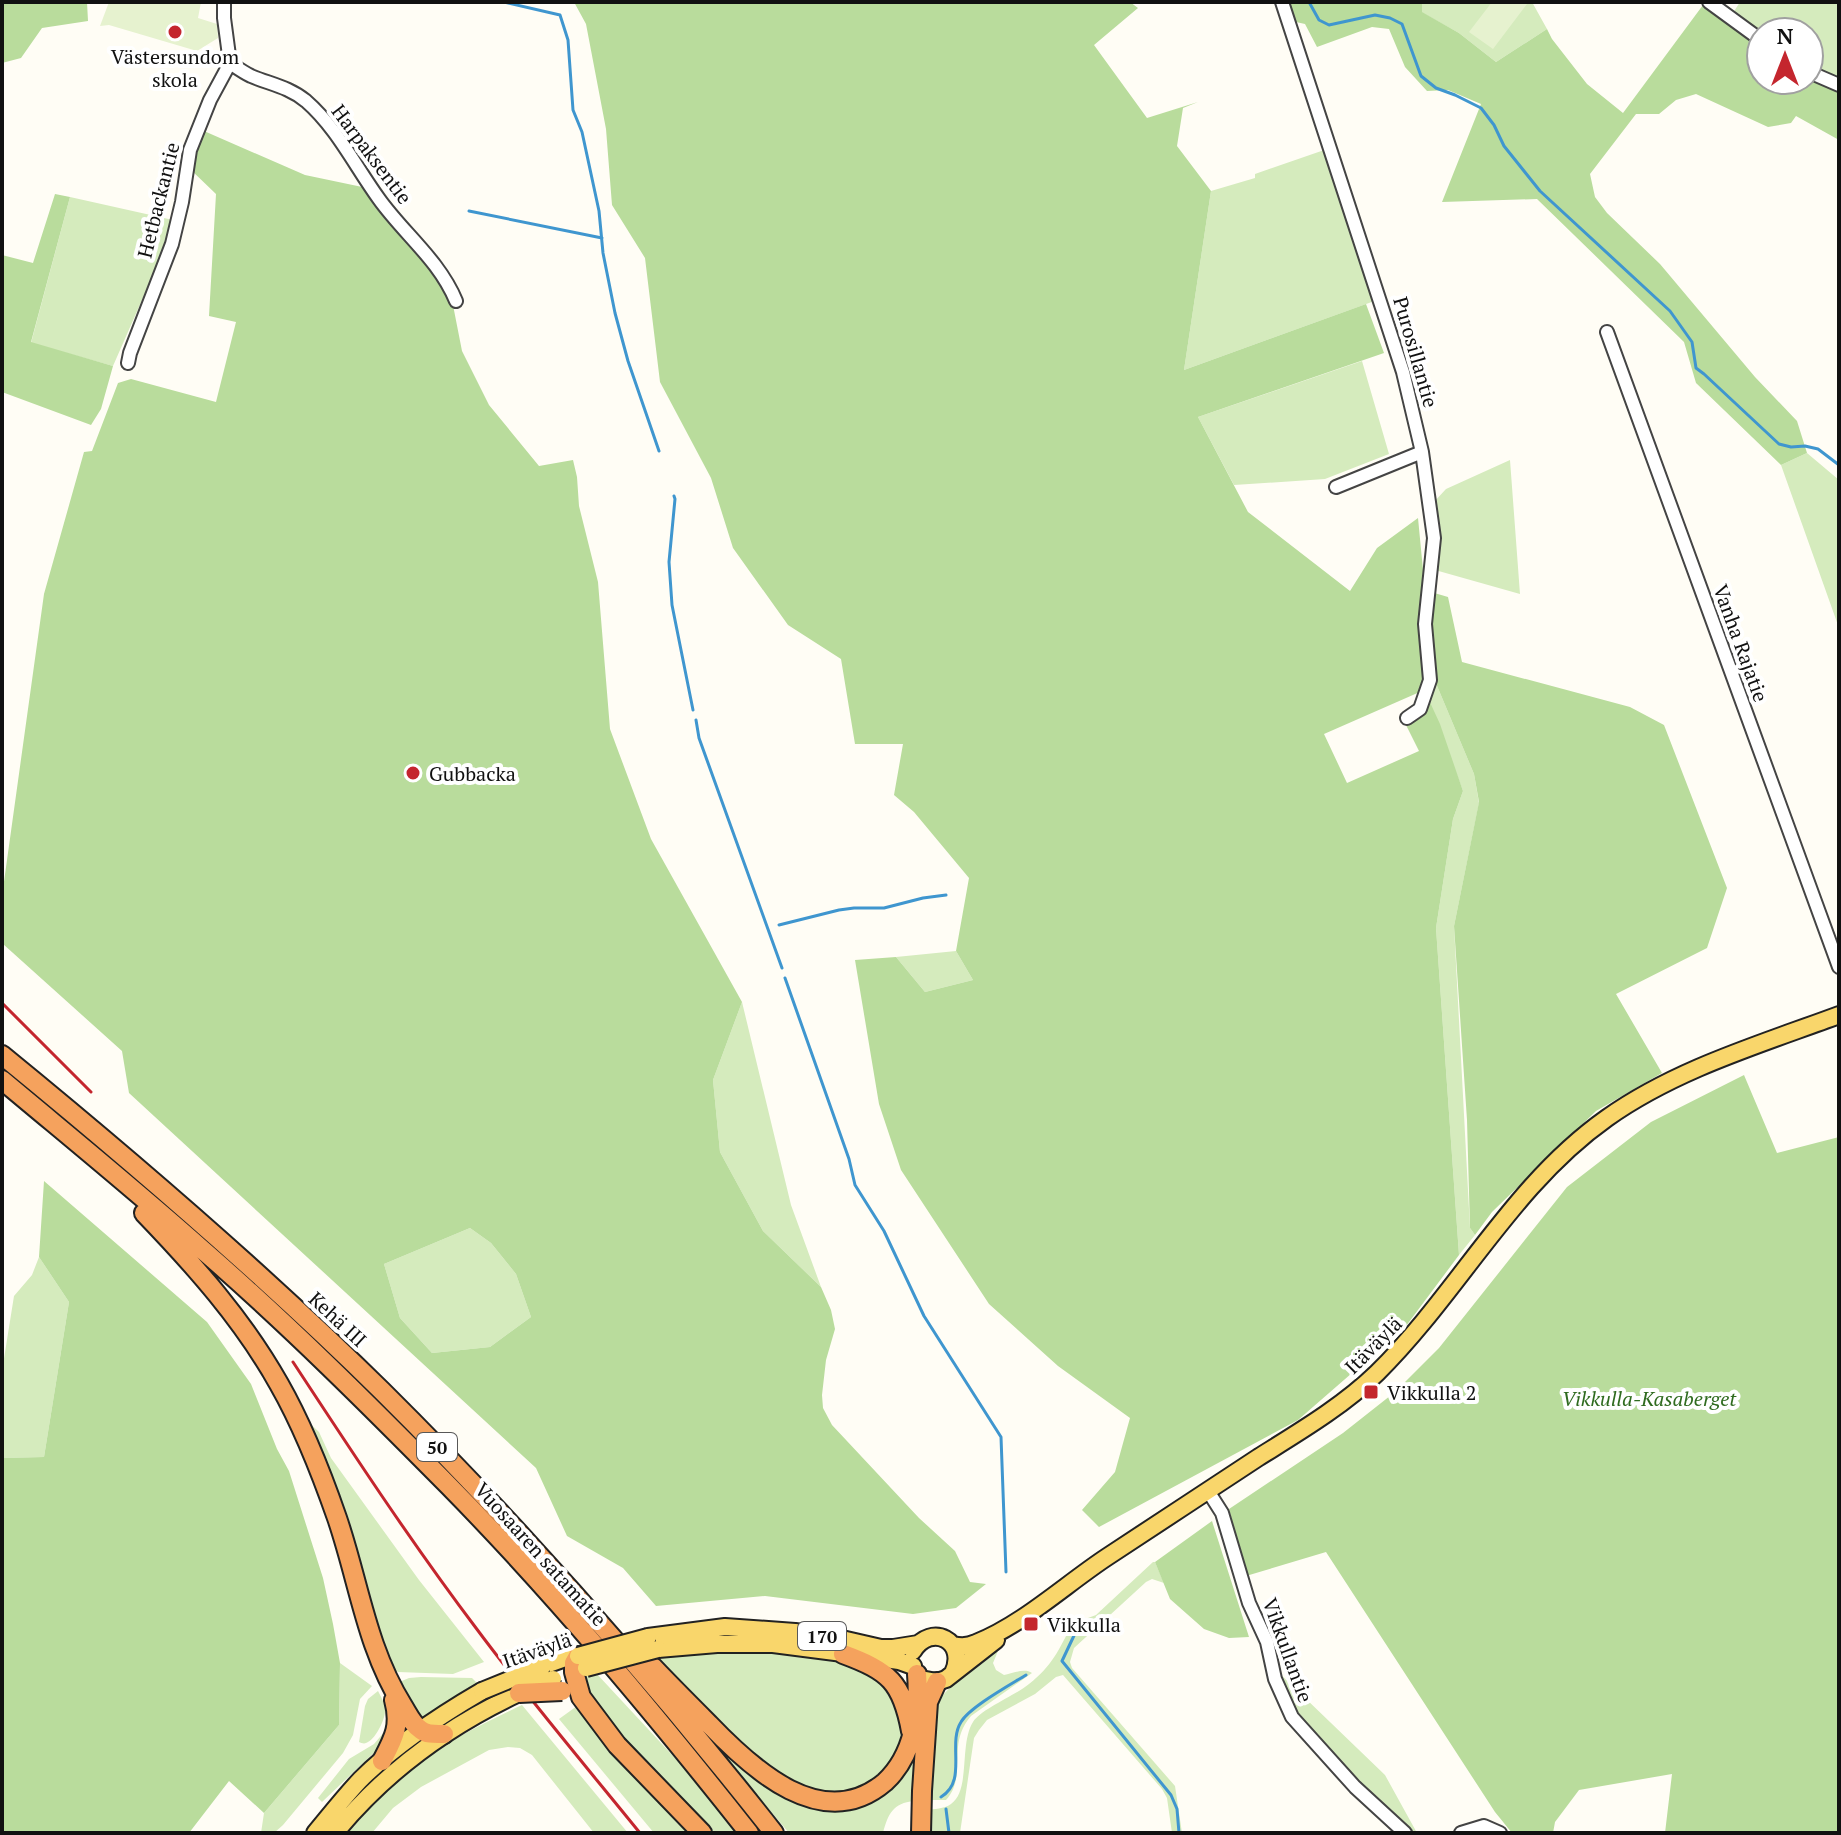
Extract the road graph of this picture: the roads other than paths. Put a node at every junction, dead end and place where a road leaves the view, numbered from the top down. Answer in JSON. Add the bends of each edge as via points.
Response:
{"nodes":[{"id":1,"x":224,"y":2,"type":"edge"},
{"id":2,"x":1282,"y":2,"type":"edge"},
{"id":3,"x":1709,"y":2,"type":"edge"},
{"id":4,"x":1745,"y":28,"type":"edge"},
{"id":5,"x":230,"y":63,"type":"junction"},
{"id":6,"x":456,"y":301,"type":"dead end"},
{"id":7,"x":1607,"y":332,"type":"dead end"},
{"id":8,"x":128,"y":363,"type":"dead end"},
{"id":9,"x":1422,"y":452,"type":"junction"},
{"id":10,"x":1336,"y":487,"type":"dead end"},
{"id":11,"x":1407,"y":718,"type":"dead end"},
{"id":12,"x":1839,"y":967,"type":"edge"},
{"id":13,"x":1839,"y":1015,"type":"edge"},
{"id":14,"x":2,"y":1055,"type":"edge"},
{"id":15,"x":2,"y":1080,"type":"edge"},
{"id":16,"x":65,"y":1132,"type":"junction"},
{"id":17,"x":1208,"y":1491,"type":"junction"},
{"id":18,"x":1011,"y":1624,"type":"junction"},
{"id":19,"x":618,"y":1642,"type":"junction"},
{"id":20,"x":653,"y":1643,"type":"junction"},
{"id":21,"x":918,"y":1644,"type":"junction"},
{"id":22,"x":953,"y":1645,"type":"junction"},
{"id":23,"x":843,"y":1654,"type":"junction"},
{"id":24,"x":579,"y":1665,"type":"junction"},
{"id":25,"x":915,"y":1670,"type":"junction"},
{"id":26,"x":945,"y":1678,"type":"junction"},
{"id":27,"x":553,"y":1679,"type":"junction"},
{"id":28,"x":390,"y":1685,"type":"junction"},
{"id":29,"x":519,"y":1693,"type":"joint"},
{"id":30,"x":581,"y":1697,"type":"junction"},
{"id":31,"x":421,"y":1731,"type":"junction"},
{"id":32,"x":444,"y":1734,"type":"junction"},
{"id":33,"x":912,"y":1734,"type":"junction"},
{"id":34,"x":382,"y":1761,"type":"junction"},
{"id":35,"x":315,"y":1833,"type":"edge"},
{"id":36,"x":335,"y":1833,"type":"edge"},
{"id":37,"x":702,"y":1833,"type":"edge"},
{"id":38,"x":749,"y":1833,"type":"edge"},
{"id":39,"x":774,"y":1833,"type":"edge"},
{"id":40,"x":921,"y":1833,"type":"edge"},
{"id":41,"x":1405,"y":1833,"type":"edge"},
{"id":42,"x":1461,"y":1833,"type":"edge"},
{"id":43,"x":1500,"y":1833,"type":"edge"}],
"edges":[{"from":1,"to":5,"type":"street"},
{"from":2,"to":9,"type":"street","name":"Purosillantie","via":[[1403,372]]},
{"from":3,"to":4,"type":"street"},
{"from":5,"to":6,"type":"street","name":"Harpaksentie","via":[[306,101],[380,200],[431,257]]},
{"from":5,"to":8,"type":"street","name":"Hetbackantie","via":[[190,150],[172,244]]},
{"from":7,"to":12,"type":"street","name":"Vanha Rajatie"},
{"from":9,"to":10,"type":"street"},
{"from":9,"to":11,"type":"street","name":"Purosillantie","via":[[1434,538],[1425,624],[1430,680],[1420,709]]},
{"from":13,"to":17,"type":"main road","name":"Itäväylä","via":[[1681,1076],[1609,1117],[1563,1153],[1374,1376]]},
{"from":14,"to":19,"type":"highway","name":"Kehä III","number":"50","via":[[314,1326],[443,1453]]},
{"from":15,"to":16,"type":"highway"},
{"from":16,"to":28,"type":"highway","via":[[80,1156],[133,1202],[216,1291],[279,1384],[326,1487],[370,1637]]},
{"from":16,"to":38,"type":"highway","name":"Vuosaaren satamatie","via":[[264,1306],[451,1489],[602,1654]]},
{"from":17,"to":18,"type":"main road","name":"Itäväylä"},
{"from":17,"to":41,"type":"street","name":"Vikkullantie","via":[[1222,1513],[1292,1717]]},
{"from":18,"to":22,"type":"main road","name":"Itäväylä","via":[[975,1644]]},
{"from":18,"to":26,"type":"main road","name":"Itäväylä"},
{"from":19,"to":33,"type":"highway","via":[[653,1667],[756,1769],[804,1799],[838,1804],[870,1794],[898,1768]]},
{"from":19,"to":39,"type":"highway","name":"Vuosaaren satamatie"},
{"from":20,"to":21,"type":"main road","name":"Itäväylä","number":"170","via":[[725,1627],[833,1637],[881,1648]]},
{"from":20,"to":23,"type":"main road","name":"Itäväylä","number":"170","via":[[773,1644]]},
{"from":20,"to":24,"type":"main road","name":"Itäväylä","number":"170","bridge":true},
{"from":21,"to":22,"type":"main road","via":[[938,1637]]},
{"from":21,"to":25,"type":"main road","via":[[913,1651]]},
{"from":22,"to":26,"type":"main road","via":[[957,1665]]},
{"from":23,"to":25,"type":"main road","name":"Itäväylä","number":"170","via":[[899,1661]]},
{"from":23,"to":33,"type":"highway","via":[[891,1679]]},
{"from":24,"to":27,"type":"main road","name":"Itäväylä","number":"170"},
{"from":24,"to":30,"type":"highway"},
{"from":25,"to":26,"type":"main road","via":[[923,1679]]},
{"from":25,"to":33,"type":"highway","via":[[919,1701]]},
{"from":26,"to":40,"type":"highway","via":[[928,1702]]},
{"from":27,"to":29,"type":"highway","bridge":true},
{"from":27,"to":30,"type":"highway"},
{"from":27,"to":31,"type":"main road","name":"Itäväylä","number":"170","bridge":true,"via":[[482,1691]]},
{"from":28,"to":31,"type":"highway"},
{"from":28,"to":34,"type":"highway","via":[[397,1727]]},
{"from":29,"to":32,"type":"main road","name":"Itäväylä"},
{"from":30,"to":37,"type":"highway","via":[[617,1745]]},
{"from":31,"to":32,"type":"highway"},
{"from":31,"to":34,"type":"main road","name":"Itäväylä","number":"170"},
{"from":32,"to":36,"type":"main road","name":"Itäväylä","via":[[403,1765]]},
{"from":34,"to":35,"type":"main road","name":"Itäväylä","number":"170"},
{"from":42,"to":43,"type":"street","via":[[1484,1826]]}]}
